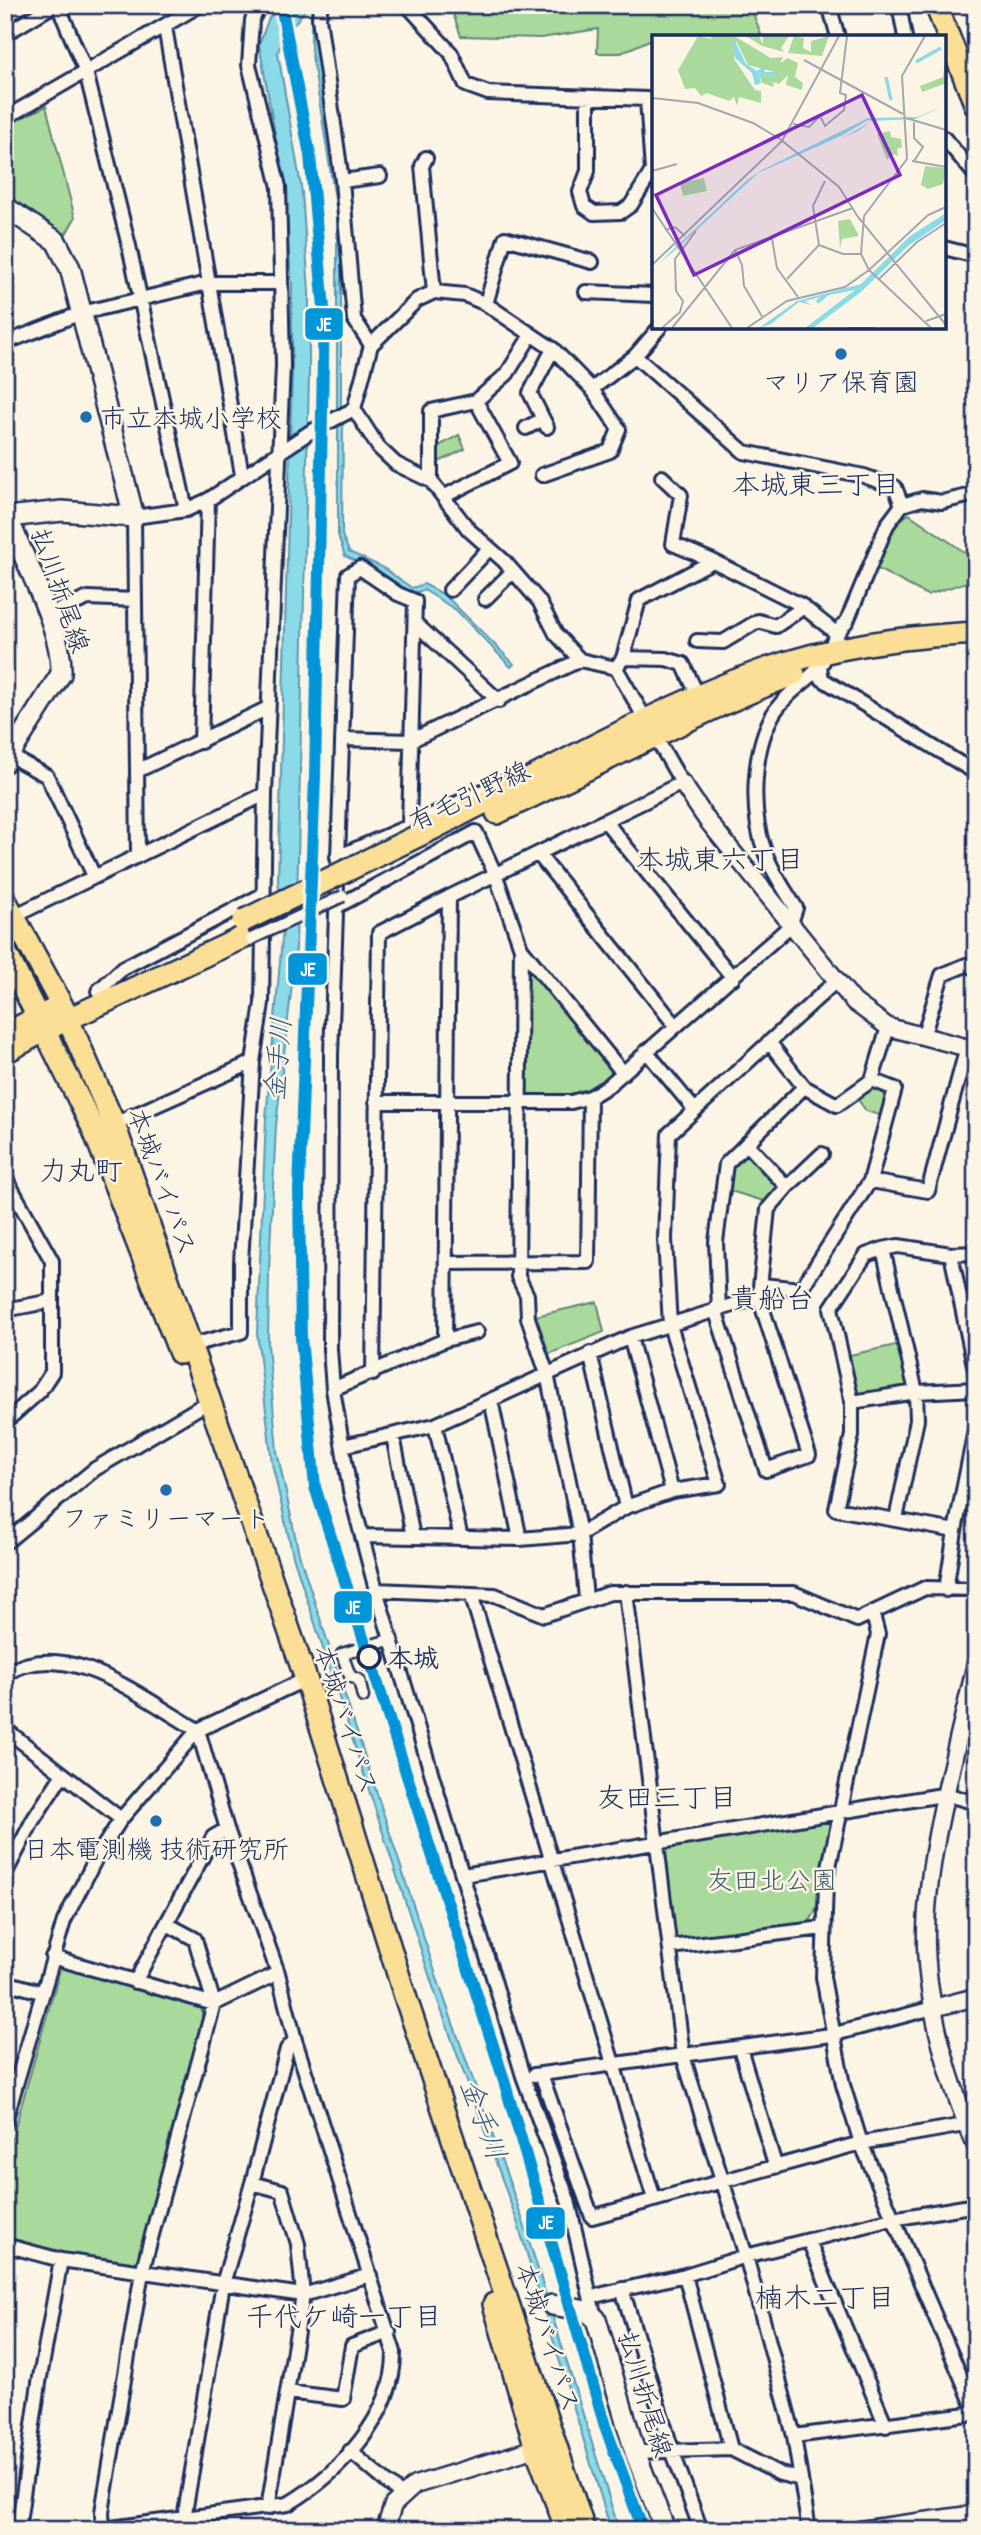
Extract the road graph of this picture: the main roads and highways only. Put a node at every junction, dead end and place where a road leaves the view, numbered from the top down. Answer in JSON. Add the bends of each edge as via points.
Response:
{"nodes":[{"id":1,"x":936,"y":5,"type":"edge"},
{"id":2,"x":976,"y":106,"type":"edge"},
{"id":3,"x":5,"y":206,"type":"edge"},
{"id":4,"x":6,"y":514,"type":"edge"},
{"id":5,"x":12,"y":547,"type":"edge"},
{"id":6,"x":976,"y":633,"type":"edge"},
{"id":7,"x":976,"y":647,"type":"edge"},
{"id":8,"x":823,"y":660,"type":"junction"},
{"id":9,"x":651,"y":730,"type":"junction"},
{"id":10,"x":7,"y":759,"type":"edge"},
{"id":11,"x":435,"y":834,"type":"junction"},
{"id":12,"x":10,"y":908,"type":"edge"},
{"id":13,"x":248,"y":931,"type":"junction"},
{"id":14,"x":5,"y":951,"type":"edge"},
{"id":15,"x":65,"y":1012,"type":"junction"},
{"id":16,"x":42,"y":1023,"type":"junction"},
{"id":17,"x":5,"y":1034,"type":"edge"},
{"id":18,"x":5,"y":1052,"type":"edge"},
{"id":19,"x":185,"y":1347,"type":"junction"},
{"id":20,"x":552,"y":2305,"type":"dead end"},
{"id":21,"x":545,"y":2445,"type":"junction"},
{"id":22,"x":567,"y":2530,"type":"edge"},
{"id":23,"x":584,"y":2530,"type":"edge"},
{"id":24,"x":665,"y":2530,"type":"edge"}],
"edges":[{"from":1,"to":2,"type":"main road"},
{"from":3,"to":4,"type":"main road","name":"払川折尾線","via":[[56,241],[70,268],[134,516],[62,511]]},
{"from":4,"to":5,"type":"main road","name":"払川折尾線"},
{"from":5,"to":10,"type":"main road","name":"払川折尾線","via":[[48,615],[62,660],[61,674]]},
{"from":6,"to":8,"type":"main road","name":"有毛引野線","via":[[889,639]]},
{"from":7,"to":8,"type":"main road","name":"有毛引野線"},
{"from":8,"to":9,"type":"main road","name":"有毛引野線"},
{"from":8,"to":9,"type":"main road","name":"有毛引野線","via":[[762,671],[699,698]]},
{"from":9,"to":11,"type":"main road","name":"有毛引野線"},
{"from":9,"to":11,"type":"main road","name":"有毛引野線","via":[[475,828]]},
{"from":11,"to":13,"type":"main road","name":"有毛引野線"},
{"from":12,"to":15,"type":"main road","name":"本城バイパス"},
{"from":13,"to":15,"type":"main road","name":"有毛引野線"},
{"from":13,"to":15,"type":"main road","name":"有毛引野線","via":[[98,991]]},
{"from":14,"to":16,"type":"main road","name":"本城バイパス"},
{"from":15,"to":16,"type":"main road","name":"有毛引野線"},
{"from":15,"to":19,"type":"main road","name":"本城バイパス","via":[[114,1125]]},
{"from":16,"to":17,"type":"main road","name":"有毛引野線"},
{"from":16,"to":18,"type":"main road","name":"有毛引野線"},
{"from":16,"to":19,"type":"main road","name":"本城バイパス","via":[[93,1128]]},
{"from":19,"to":21,"type":"main road","name":"本城バイパス","via":[[300,1681],[391,1992]]},
{"from":20,"to":24,"type":"main road","name":"払川折尾線","via":[[587,2311],[596,2319],[635,2452]]},
{"from":21,"to":22,"type":"main road","name":"本城バイパス"},
{"from":21,"to":23,"type":"main road","name":"本城バイパス"}]}
